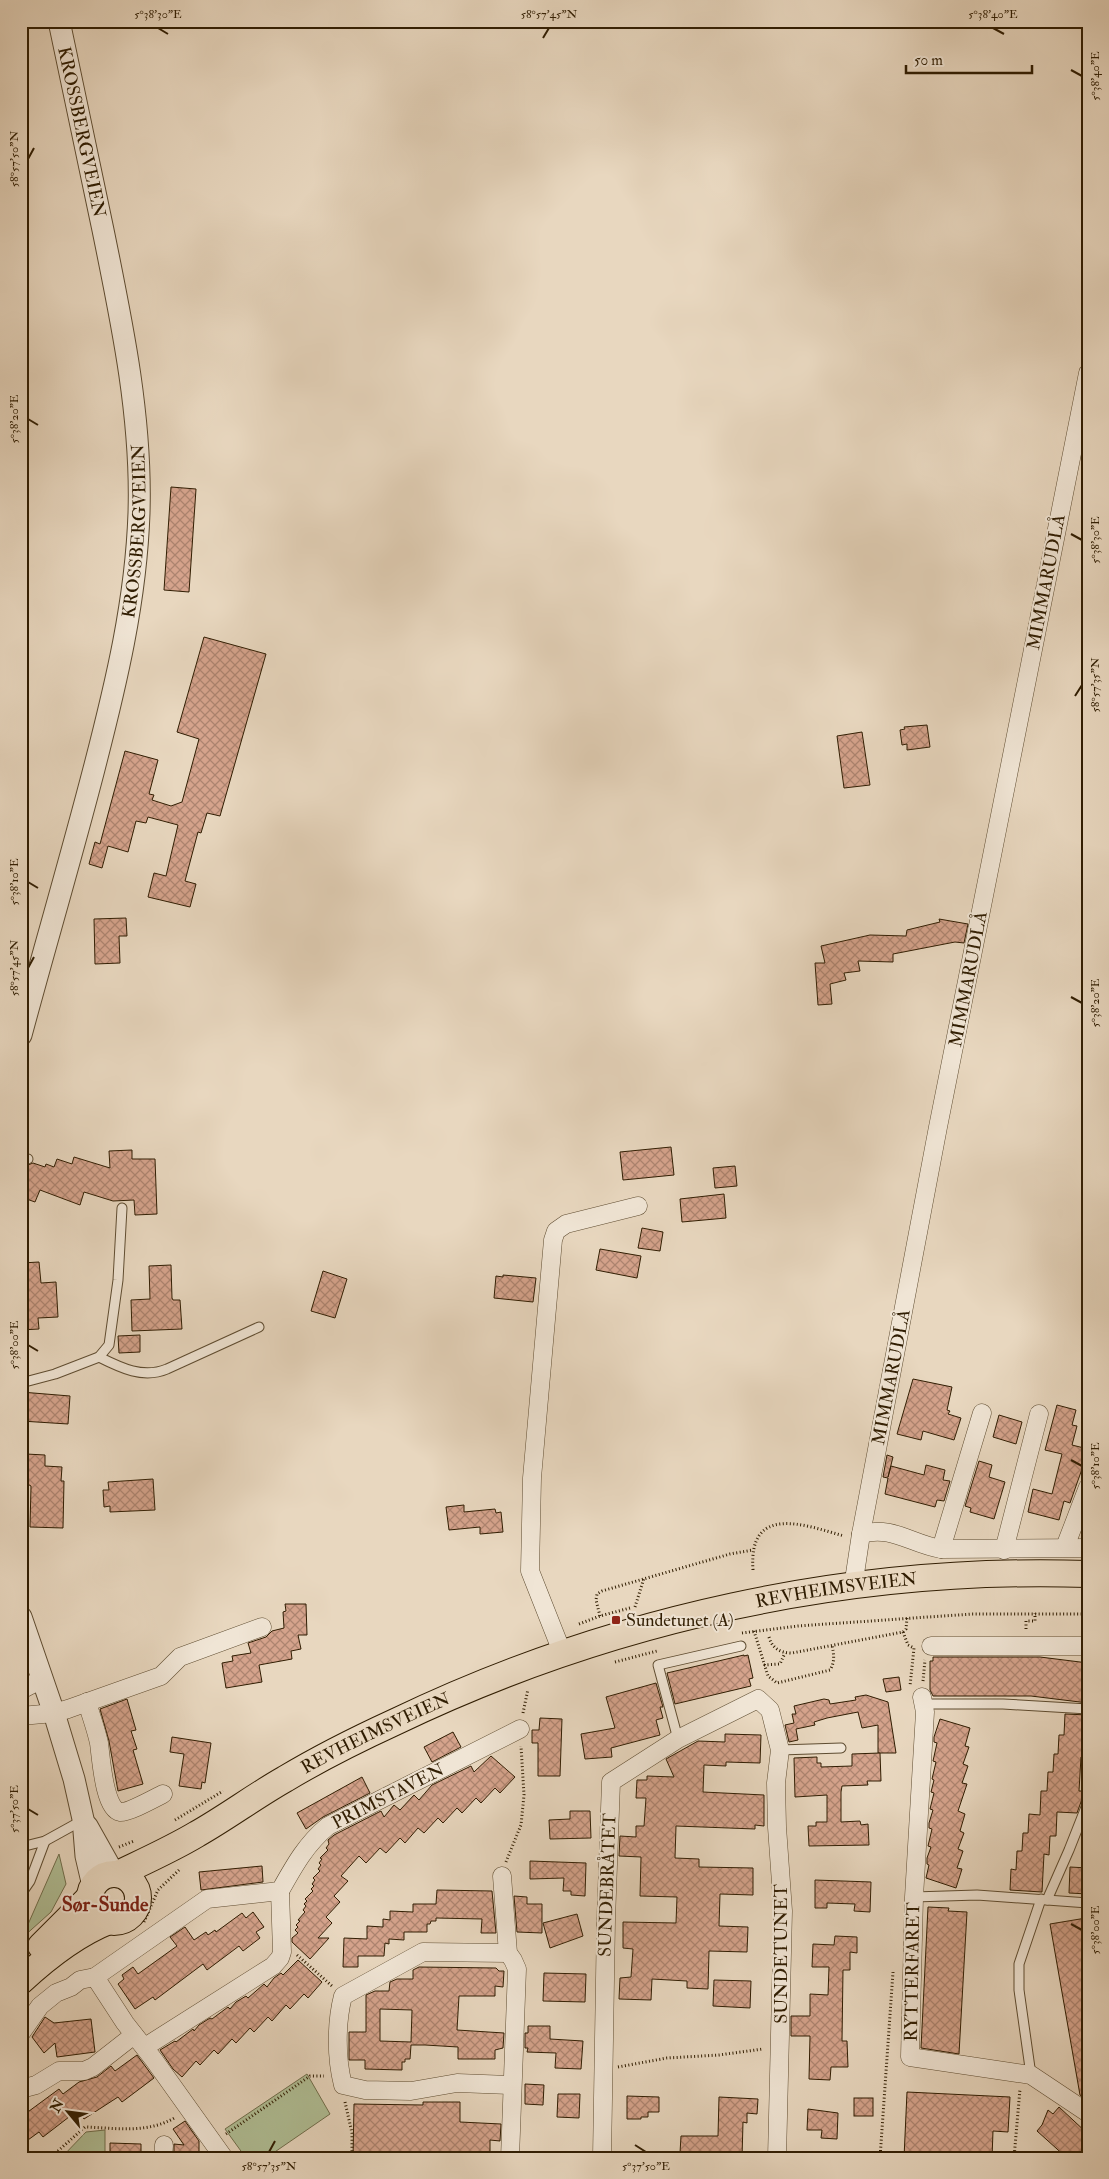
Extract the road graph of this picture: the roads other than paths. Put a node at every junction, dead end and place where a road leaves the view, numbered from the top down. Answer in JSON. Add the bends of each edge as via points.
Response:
{"nodes":[{"id":1,"x":59,"y":21,"type":"edge"},
{"id":2,"x":1088,"y":373,"type":"edge"},
{"id":3,"x":27,"y":986,"type":"edge"},
{"id":4,"x":21,"y":1035,"type":"edge"},
{"id":5,"x":638,"y":1206,"type":"dead end"},
{"id":6,"x":122,"y":1208,"type":"dead end"},
{"id":7,"x":259,"y":1327,"type":"dead end"},
{"id":8,"x":99,"y":1357,"type":"junction"},
{"id":9,"x":21,"y":1383,"type":"edge"},
{"id":10,"x":982,"y":1413,"type":"dead end"},
{"id":11,"x":1039,"y":1414,"type":"dead end"},
{"id":12,"x":1088,"y":1487,"type":"edge"},
{"id":13,"x":854,"y":1536,"type":"junction"},
{"id":14,"x":1065,"y":1547,"type":"junction"},
{"id":15,"x":1088,"y":1548,"type":"edge"},
{"id":16,"x":942,"y":1549,"type":"junction"},
{"id":17,"x":1004,"y":1550,"type":"junction"},
{"id":18,"x":1088,"y":1574,"type":"edge"},
{"id":19,"x":853,"y":1586,"type":"junction"},
{"id":20,"x":21,"y":1617,"type":"edge"},
{"id":21,"x":262,"y":1627,"type":"dead end"},
{"id":22,"x":741,"y":1646,"type":"dead end"},
{"id":23,"x":931,"y":1646,"type":"road end"},
{"id":24,"x":1088,"y":1646,"type":"edge"},
{"id":25,"x":562,"y":1652,"type":"junction"},
{"id":26,"x":42,"y":1679,"type":"junction"},
{"id":27,"x":21,"y":1690,"type":"edge"},
{"id":28,"x":758,"y":1699,"type":"joint"},
{"id":29,"x":922,"y":1701,"type":"joint"},
{"id":30,"x":87,"y":1702,"type":"junction"},
{"id":31,"x":1088,"y":1709,"type":"edge"},
{"id":32,"x":54,"y":1713,"type":"junction"},
{"id":33,"x":21,"y":1716,"type":"edge"},
{"id":34,"x":520,"y":1729,"type":"road end"},
{"id":35,"x":678,"y":1739,"type":"junction"},
{"id":36,"x":841,"y":1748,"type":"dead end"},
{"id":37,"x":780,"y":1750,"type":"junction"},
{"id":38,"x":163,"y":1794,"type":"dead end"},
{"id":39,"x":1088,"y":1802,"type":"edge"},
{"id":40,"x":83,"y":1820,"type":"junction"},
{"id":41,"x":197,"y":1834,"type":"junction"},
{"id":42,"x":45,"y":1841,"type":"junction"},
{"id":43,"x":21,"y":1846,"type":"edge"},
{"id":44,"x":502,"y":1876,"type":"road end"},
{"id":45,"x":104,"y":1883,"type":"junction"},
{"id":46,"x":280,"y":1891,"type":"junction"},
{"id":47,"x":21,"y":1894,"type":"edge"},
{"id":48,"x":914,"y":1897,"type":"junction"},
{"id":49,"x":138,"y":1898,"type":"junction"},
{"id":50,"x":1044,"y":1899,"type":"junction"},
{"id":51,"x":1088,"y":1903,"type":"edge"},
{"id":52,"x":109,"y":1921,"type":"junction"},
{"id":53,"x":508,"y":1954,"type":"junction"},
{"id":54,"x":21,"y":1964,"type":"edge"},
{"id":55,"x":95,"y":1977,"type":"junction"},
{"id":56,"x":21,"y":1981,"type":"edge"},
{"id":57,"x":21,"y":2033,"type":"edge"},
{"id":58,"x":139,"y":2041,"type":"junction"},
{"id":59,"x":1026,"y":2074,"type":"junction"},
{"id":60,"x":511,"y":2085,"type":"junction"},
{"id":61,"x":21,"y":2089,"type":"edge"},
{"id":62,"x":1088,"y":2114,"type":"edge"},
{"id":63,"x":224,"y":2158,"type":"edge"},
{"id":64,"x":510,"y":2158,"type":"edge"},
{"id":65,"x":602,"y":2158,"type":"edge"},
{"id":66,"x":777,"y":2158,"type":"edge"}],
"edges":[{"from":1,"to":3,"type":"street","name":"KROSSBERGVEIEN","via":[[120,313],[134,398],[139,514],[132,598],[114,694]]},
{"from":2,"to":13,"type":"street","name":"MIMMARUDLÅ"},
{"from":3,"to":4,"type":"street","name":"KROSSBERGVEIEN"},
{"from":5,"to":25,"type":"street","via":[[566,1224],[556,1231],[553,1240],[532,1478],[530,1561],[532,1580]]},
{"from":6,"to":8,"type":"lane","via":[[111,1341]]},
{"from":7,"to":8,"type":"lane","via":[[151,1374],[141,1374]]},
{"from":8,"to":9,"type":"lane"},
{"from":10,"to":16,"type":"street"},
{"from":11,"to":17,"type":"street"},
{"from":12,"to":14,"type":"street"},
{"from":13,"to":16,"type":"street","name":"REVHEIMSVEIEN","via":[[871,1531],[892,1532]]},
{"from":13,"to":19,"type":"street","name":"MIMMARUDLÅ"},
{"from":14,"to":15,"type":"street","name":"REVHEIMSVEIEN"},
{"from":14,"to":17,"type":"street","name":"REVHEIMSVEIEN"},
{"from":16,"to":17,"type":"street","name":"REVHEIMSVEIEN"},
{"from":18,"to":19,"type":"main road","name":"REVHEIMSVEIEN","via":[[987,1574]]},
{"from":19,"to":25,"type":"main road","name":"REVHEIMSVEIEN","via":[[772,1598]]},
{"from":20,"to":26,"type":"street"},
{"from":21,"to":30,"type":"street","via":[[180,1657],[161,1676]]},
{"from":22,"to":35,"type":"lane","via":[[658,1666]]},
{"from":23,"to":24,"type":"street","via":[[957,1637]]},
{"from":25,"to":41,"type":"main road","name":"REVHEIMSVEIEN","via":[[443,1699],[372,1733],[287,1777]]},
{"from":26,"to":27,"type":"street"},
{"from":26,"to":32,"type":"street"},
{"from":28,"to":35,"type":"street","name":"SUNDEBRÅTET"},
{"from":28,"to":37,"type":"street","name":"SUNDETUNET","via":[[766,1704],[773,1717]]},
{"from":29,"to":31,"type":"lane"},
{"from":29,"to":48,"type":"street","name":"RYTTERFARET","via":[[925,1712]]},
{"from":30,"to":32,"type":"street"},
{"from":30,"to":38,"type":"street","via":[[98,1742],[105,1788],[116,1810],[123,1812]]},
{"from":32,"to":33,"type":"street"},
{"from":32,"to":40,"type":"street"},
{"from":34,"to":46,"type":"street","name":"PRIMSTAVEN","via":[[328,1826],[313,1838]]},
{"from":35,"to":65,"type":"street","name":"SUNDEBRÅTET","via":[[611,1782]]},
{"from":36,"to":37,"type":"lane"},
{"from":37,"to":66,"type":"street","name":"SUNDETUNET","via":[[776,1783],[783,1911]]},
{"from":39,"to":50,"type":"lane","via":[[1069,1850]]},
{"from":40,"to":42,"type":"lane"},
{"from":40,"to":45,"type":"street"},
{"from":41,"to":45,"type":"main road","name":"REVHEIMSVEIEN"},
{"from":41,"to":49,"type":"main road","name":"REVHEIMSVEIEN","via":[[158,1872]]},
{"from":42,"to":43,"type":"lane"},
{"from":42,"to":47,"type":"lane"},
{"from":44,"to":53,"type":"street"},
{"from":45,"to":49,"type":"main road","via":[[129,1879]]},
{"from":45,"to":52,"type":"main road","via":[[95,1913]]},
{"from":45,"to":54,"type":"main road","name":"REVHEIMSVEIEN"},
{"from":46,"to":55,"type":"street","via":[[207,1899]]},
{"from":46,"to":58,"type":"street","via":[[282,1952],[274,1966]]},
{"from":48,"to":50,"type":"lane","via":[[976,1895]]},
{"from":48,"to":59,"type":"street","name":"RYTTERFARET","via":[[910,2057]]},
{"from":49,"to":52,"type":"main road","via":[[132,1914]]},
{"from":50,"to":51,"type":"lane"},
{"from":50,"to":59,"type":"lane","via":[[1020,1964]]},
{"from":52,"to":56,"type":"main road","via":[[74,1939]]},
{"from":53,"to":60,"type":"street","via":[[517,1969]]},
{"from":53,"to":60,"type":"street","via":[[422,1952],[343,1996],[337,2050],[343,2085],[365,2090],[411,2090],[457,2084]]},
{"from":55,"to":57,"type":"street","via":[[80,1980],[56,1993],[40,2006]]},
{"from":55,"to":58,"type":"street"},
{"from":58,"to":61,"type":"street","via":[[84,2071],[59,2071],[36,2085]]},
{"from":58,"to":63,"type":"street"},
{"from":59,"to":62,"type":"street","name":"RYTTERFARET"},
{"from":60,"to":64,"type":"street"}]}
